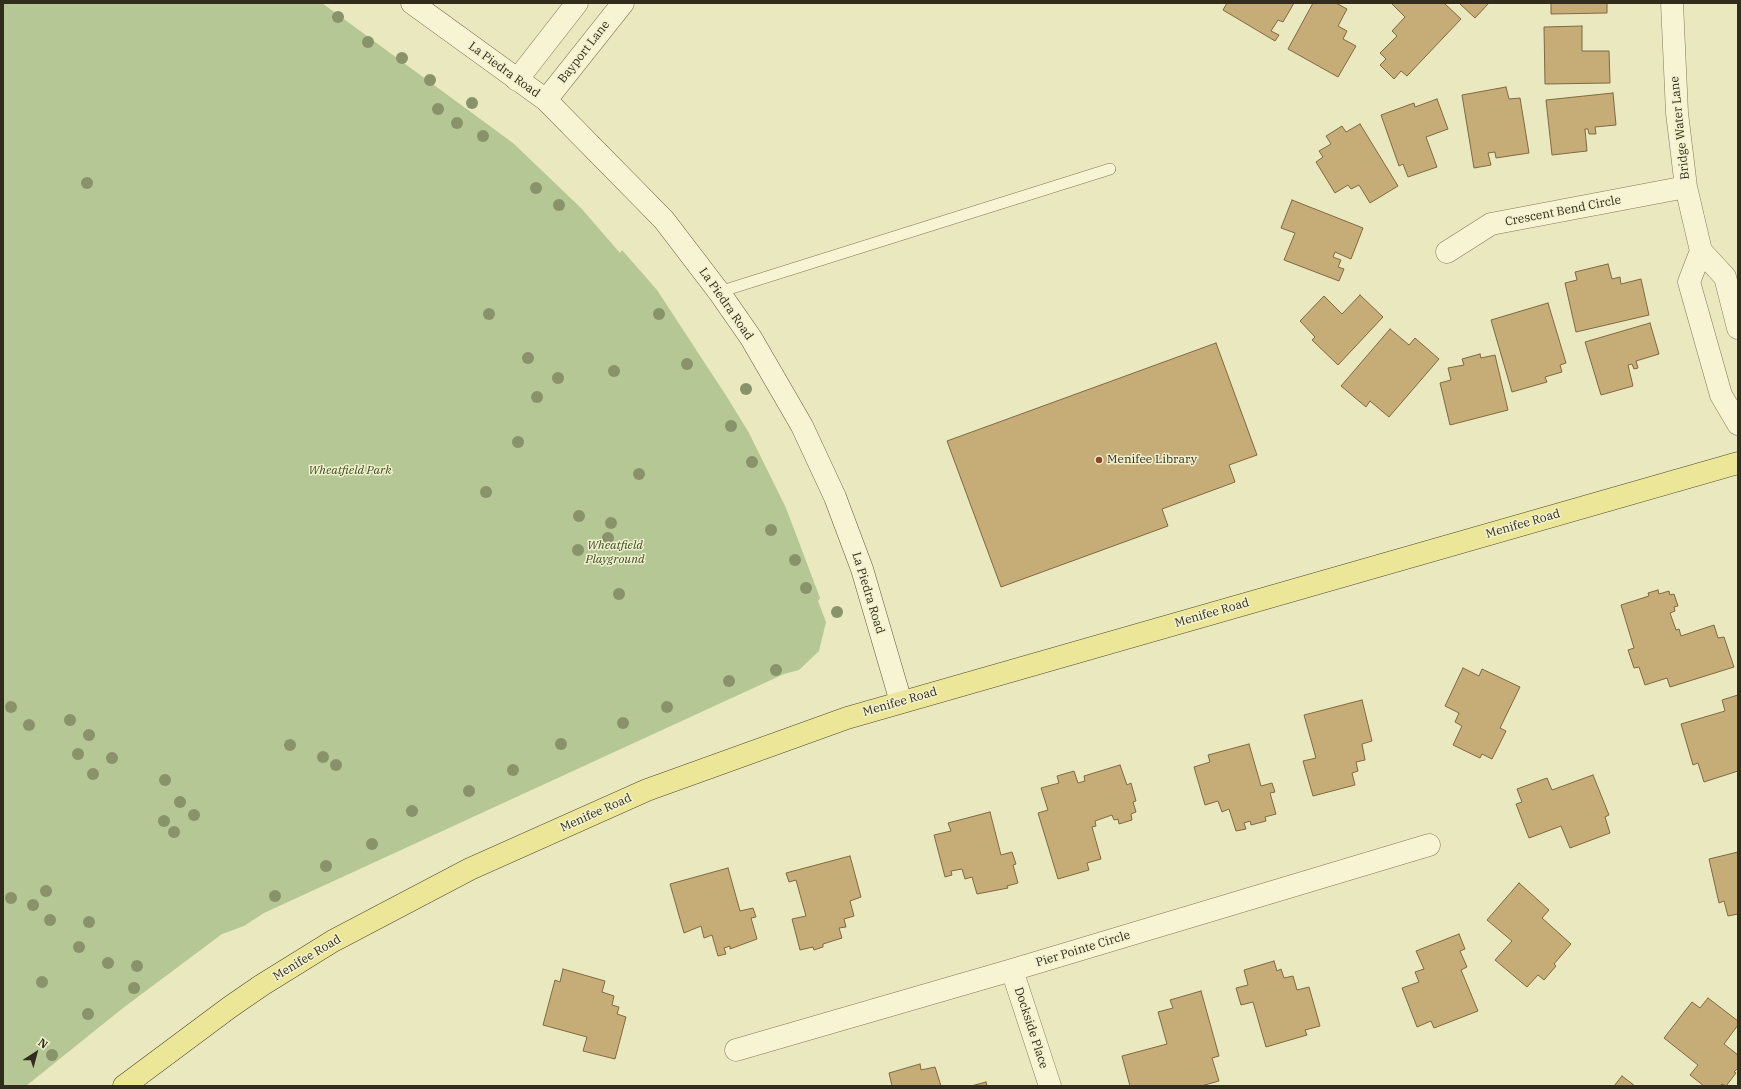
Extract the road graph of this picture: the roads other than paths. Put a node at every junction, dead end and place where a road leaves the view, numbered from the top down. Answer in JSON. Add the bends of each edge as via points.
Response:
{"nodes":[{"id":1,"x":412,"y":3,"type":"edge"},
{"id":2,"x":578,"y":3,"type":"edge"},
{"id":3,"x":623,"y":3,"type":"edge"},
{"id":4,"x":1672,"y":3,"type":"edge"},
{"id":5,"x":517,"y":80,"type":"junction"},
{"id":6,"x":546,"y":100,"type":"junction"},
{"id":7,"x":1110,"y":169,"type":"dead end"},
{"id":8,"x":1686,"y":187,"type":"junction"},
{"id":9,"x":1701,"y":251,"type":"junction"},
{"id":10,"x":1447,"y":252,"type":"dead end"},
{"id":11,"x":719,"y":292,"type":"junction"},
{"id":12,"x":1738,"y":328,"type":"edge"},
{"id":13,"x":1738,"y":424,"type":"edge"},
{"id":14,"x":1738,"y":463,"type":"edge"},
{"id":15,"x":901,"y":702,"type":"junction"},
{"id":16,"x":1429,"y":845,"type":"dead end"},
{"id":17,"x":1012,"y":970,"type":"junction"},
{"id":18,"x":736,"y":1050,"type":"dead end"},
{"id":19,"x":124,"y":1086,"type":"edge"},
{"id":20,"x":1050,"y":1086,"type":"edge"}],
"edges":[{"from":1,"to":5,"type":"street","name":"La Piedra Road"},
{"from":2,"to":5,"type":"street"},
{"from":3,"to":6,"type":"street","name":"Bayport Lane"},
{"from":4,"to":8,"type":"street","name":"Bridge Water Lane","via":[[1677,113]]},
{"from":5,"to":6,"type":"street","name":"La Piedra Road"},
{"from":6,"to":11,"type":"street","name":"La Piedra Road","via":[[664,220]]},
{"from":7,"to":11,"type":"lane"},
{"from":8,"to":9,"type":"street","name":"Bridge Water Lane"},
{"from":8,"to":10,"type":"street","name":"Crescent Bend Circle","via":[[1491,224]]},
{"from":9,"to":12,"type":"street","name":"Bridge Water Lane","via":[[1725,277]]},
{"from":9,"to":13,"type":"street","via":[[1689,282],[1721,395]]},
{"from":11,"to":15,"type":"street","name":"La Piedra Road","via":[[751,338],[802,426],[836,496],[862,569]]},
{"from":14,"to":15,"type":"main road","name":"Menifee Road"},
{"from":15,"to":19,"type":"main road","name":"Menifee Road","via":[[847,718],[647,790],[470,869],[333,941],[262,985]]},
{"from":16,"to":17,"type":"street","name":"Pier Pointe Circle"},
{"from":17,"to":18,"type":"street","name":"Pier Pointe Circle"},
{"from":17,"to":20,"type":"street","name":"Dockside Place"}]}
